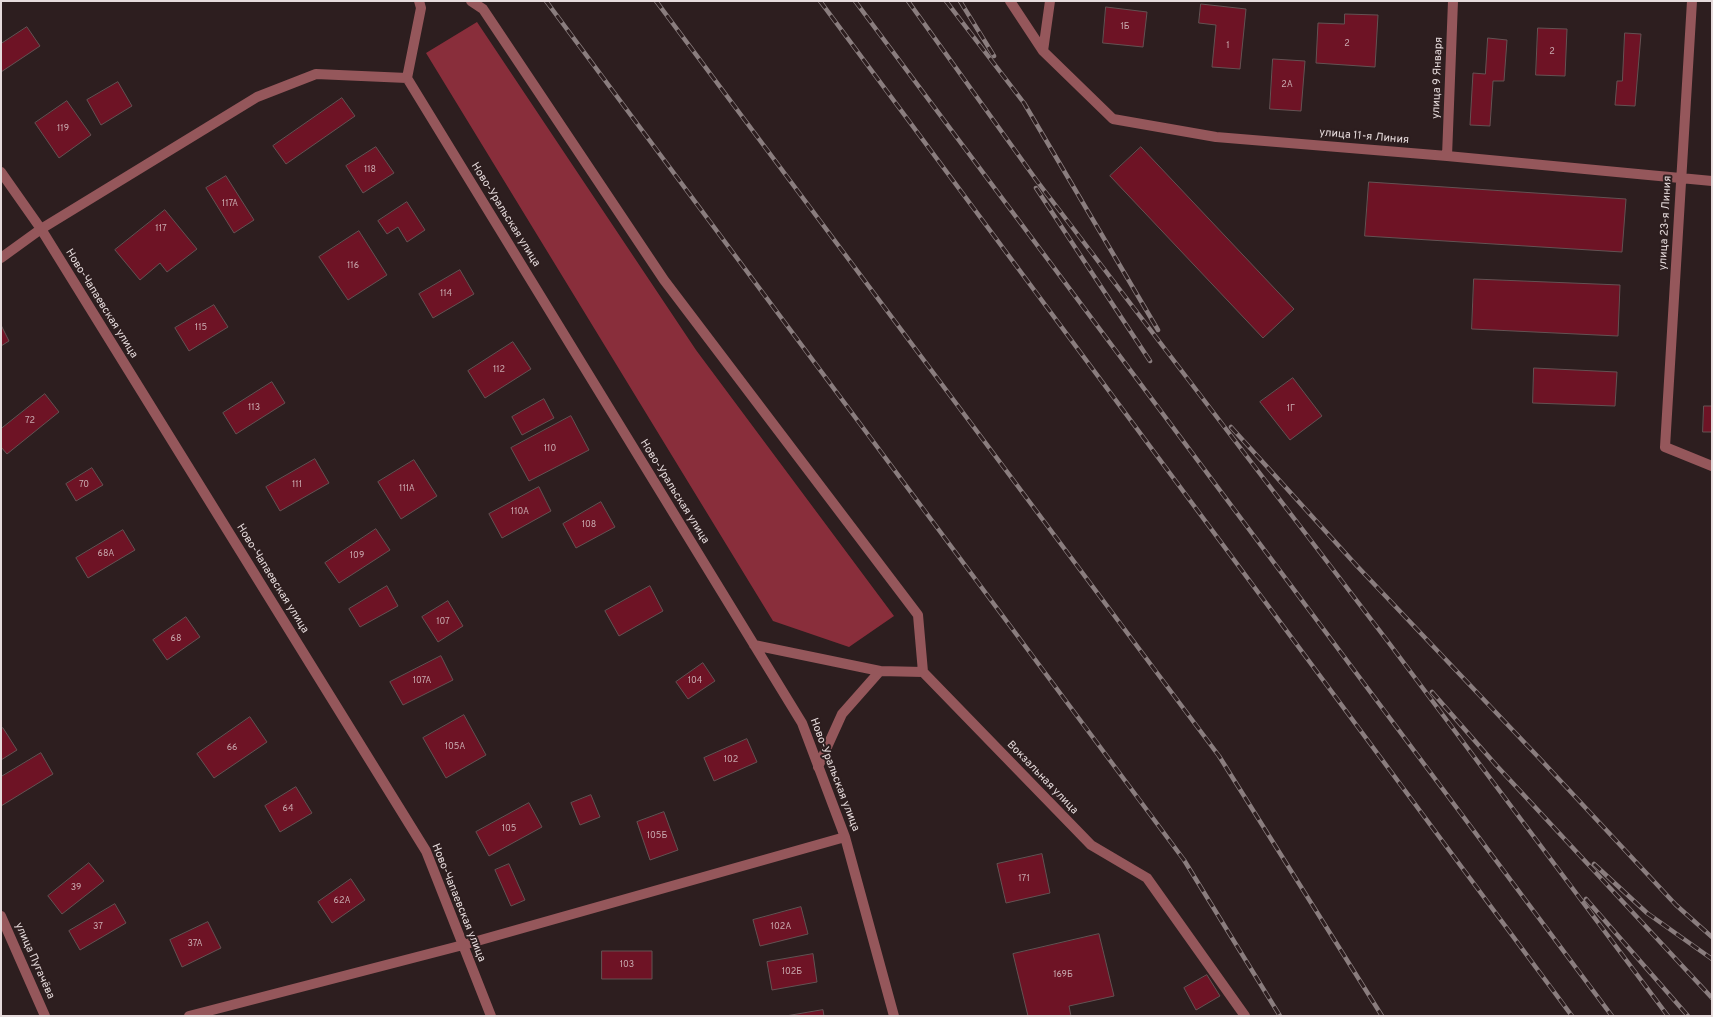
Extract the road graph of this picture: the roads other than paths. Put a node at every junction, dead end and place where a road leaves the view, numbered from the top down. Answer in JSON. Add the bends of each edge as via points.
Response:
{"nodes":[{"id":1,"x":419,"y":1,"type":"edge"},
{"id":2,"x":471,"y":1,"type":"edge"},
{"id":3,"x":1010,"y":1,"type":"edge"},
{"id":4,"x":1050,"y":1,"type":"edge"},
{"id":5,"x":1453,"y":1,"type":"edge"},
{"id":6,"x":1692,"y":1,"type":"edge"},
{"id":7,"x":1043,"y":51,"type":"junction"},
{"id":8,"x":407,"y":78,"type":"junction"},
{"id":9,"x":1447,"y":156,"type":"junction"},
{"id":10,"x":1,"y":172,"type":"edge"},
{"id":11,"x":1681,"y":179,"type":"junction"},
{"id":12,"x":1712,"y":181,"type":"edge"},
{"id":13,"x":41,"y":229,"type":"junction"},
{"id":14,"x":1,"y":258,"type":"edge"},
{"id":15,"x":1712,"y":466,"type":"edge"},
{"id":16,"x":754,"y":645,"type":"junction"},
{"id":17,"x":880,"y":671,"type":"junction"},
{"id":18,"x":923,"y":672,"type":"junction"},
{"id":19,"x":818,"y":767,"type":"junction"},
{"id":20,"x":845,"y":837,"type":"junction"},
{"id":21,"x":1,"y":916,"type":"edge"},
{"id":22,"x":463,"y":945,"type":"junction"},
{"id":23,"x":45,"y":1016,"type":"edge"},
{"id":24,"x":189,"y":1016,"type":"edge"},
{"id":25,"x":490,"y":1016,"type":"edge"},
{"id":26,"x":894,"y":1016,"type":"edge"},
{"id":27,"x":1245,"y":1016,"type":"edge"}],
"edges":[{"from":1,"to":8,"type":"street","via":[[421,8]]},
{"from":2,"to":18,"type":"street","via":[[483,9],[664,280],[918,615]]},
{"from":3,"to":7,"type":"street","name":"улица 11-я Линия"},
{"from":4,"to":7,"type":"street"},
{"from":5,"to":9,"type":"street","name":"улица 9 Января"},
{"from":6,"to":11,"type":"street","name":"улица 23-я Линия"},
{"from":7,"to":9,"type":"street","name":"улица 11-я Линия","via":[[1112,119],[1216,136]]},
{"from":8,"to":13,"type":"street","via":[[316,74],[257,98]]},
{"from":8,"to":16,"type":"street","name":"Ново-Уральская улица"},
{"from":9,"to":11,"type":"street","name":"улица 11-я Линия"},
{"from":10,"to":13,"type":"street","name":"Ново-Чапаевская улица"},
{"from":11,"to":12,"type":"street","name":"улица 11-я Линия"},
{"from":11,"to":15,"type":"street","name":"улица 23-я Линия","via":[[1665,447]]},
{"from":13,"to":14,"type":"street"},
{"from":13,"to":22,"type":"street","name":"Ново-Чапаевская улица","via":[[426,851]]},
{"from":16,"to":17,"type":"street"},
{"from":16,"to":19,"type":"street","name":"Ново-Уральская улица","via":[[802,723]]},
{"from":17,"to":18,"type":"street"},
{"from":17,"to":19,"type":"street","via":[[842,714]]},
{"from":18,"to":27,"type":"street","name":"Вокзальная улица","via":[[1091,846],[1147,878]]},
{"from":19,"to":20,"type":"street","name":"Ново-Уральская улица"},
{"from":20,"to":22,"type":"street"},
{"from":20,"to":26,"type":"street","name":"Ново-Уральская улица"},
{"from":21,"to":23,"type":"street","name":"улица Пугачёва"},
{"from":22,"to":24,"type":"street"},
{"from":22,"to":25,"type":"street","name":"Ново-Чапаевская улица"}]}
